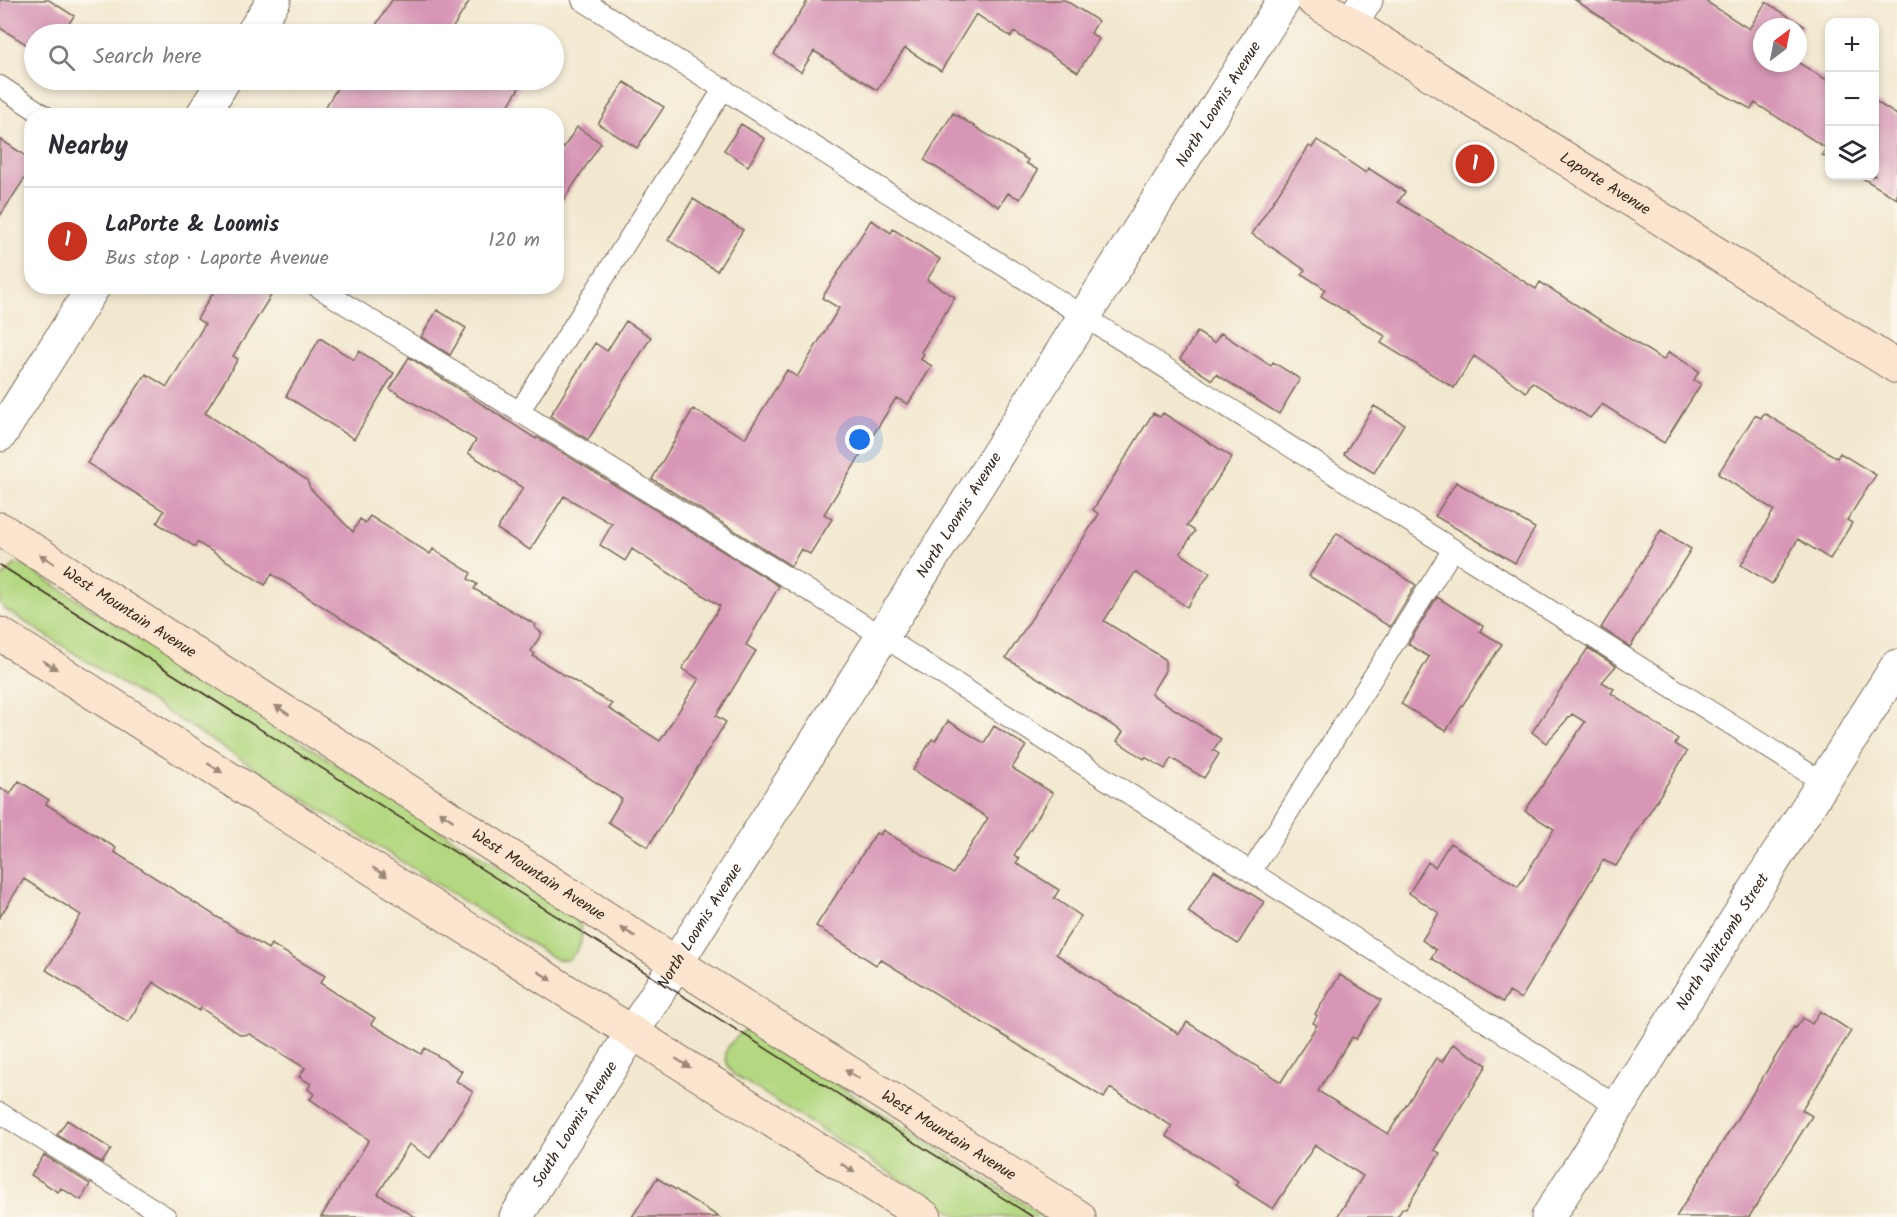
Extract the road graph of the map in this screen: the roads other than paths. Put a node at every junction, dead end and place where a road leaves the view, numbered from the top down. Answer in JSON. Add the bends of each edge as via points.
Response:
{"nodes":[{"id":1,"x":274,"y":0,"type":"edge"},
{"id":2,"x":582,"y":0,"type":"edge"},
{"id":3,"x":1284,"y":0,"type":"edge"},
{"id":4,"x":1313,"y":0,"type":"edge"},
{"id":5,"x":1359,"y":12,"type":"edge"},
{"id":6,"x":258,"y":24,"type":"edge"},
{"id":7,"x":0,"y":86,"type":"edge"},
{"id":8,"x":724,"y":88,"type":"junction"},
{"id":9,"x":218,"y":90,"type":"edge"},
{"id":10,"x":33,"y":108,"type":"edge"},
{"id":11,"x":207,"y":108,"type":"edge"},
{"id":12,"x":89,"y":294,"type":"edge"},
{"id":13,"x":329,"y":294,"type":"edge"},
{"id":14,"x":1083,"y":318,"type":"junction"},
{"id":15,"x":1897,"y":367,"type":"edge"},
{"id":16,"x":519,"y":412,"type":"junction"},
{"id":17,"x":0,"y":435,"type":"edge"},
{"id":18,"x":0,"y":529,"type":"edge"},
{"id":19,"x":1453,"y":549,"type":"junction"},
{"id":20,"x":0,"y":634,"type":"edge"},
{"id":21,"x":882,"y":636,"type":"junction"},
{"id":22,"x":1897,"y":666,"type":"edge"},
{"id":23,"x":1824,"y":783,"type":"junction"},
{"id":24,"x":1251,"y":872,"type":"junction"},
{"id":25,"x":677,"y":964,"type":"junction"},
{"id":26,"x":634,"y":1032,"type":"junction"},
{"id":27,"x":1619,"y":1107,"type":"junction"},
{"id":28,"x":0,"y":1113,"type":"edge"},
{"id":29,"x":166,"y":1217,"type":"edge"},
{"id":30,"x":516,"y":1217,"type":"edge"},
{"id":31,"x":926,"y":1217,"type":"edge"},
{"id":32,"x":1079,"y":1217,"type":"edge"},
{"id":33,"x":1548,"y":1217,"type":"edge"}],
"edges":[{"from":1,"to":6,"type":"street"},
{"from":2,"to":8,"type":"lane"},
{"from":3,"to":14,"type":"street","name":"North Loomis Avenue"},
{"from":4,"to":5,"type":"street","name":"Laporte Avenue"},
{"from":5,"to":15,"type":"street","name":"Laporte Avenue"},
{"from":7,"to":10,"type":"lane"},
{"from":8,"to":14,"type":"lane"},
{"from":8,"to":16,"type":"lane"},
{"from":9,"to":11,"type":"street"},
{"from":12,"to":17,"type":"street"},
{"from":13,"to":16,"type":"lane"},
{"from":14,"to":19,"type":"lane"},
{"from":14,"to":21,"type":"street","name":"North Loomis Avenue"},
{"from":16,"to":21,"type":"lane"},
{"from":25,"to":18,"type":"street","name":"West Mountain Avenue","one_way":true},
{"from":19,"to":23,"type":"lane"},
{"from":19,"to":24,"type":"lane"},
{"from":20,"to":26,"type":"street","one_way":true},
{"from":21,"to":24,"type":"lane"},
{"from":21,"to":25,"type":"street","name":"North Loomis Avenue"},
{"from":22,"to":23,"type":"street","name":"North Whitcomb Street"},
{"from":23,"to":27,"type":"street","name":"North Whitcomb Street"},
{"from":24,"to":27,"type":"lane"},
{"from":25,"to":26,"type":"street","name":"North Loomis Avenue"},
{"from":32,"to":25,"type":"street","name":"West Mountain Avenue","one_way":true},
{"from":26,"to":30,"type":"street","name":"South Loomis Avenue"},
{"from":26,"to":31,"type":"street","one_way":true},
{"from":27,"to":33,"type":"street","name":"North Whitcomb Street"},
{"from":28,"to":29,"type":"lane"}]}
